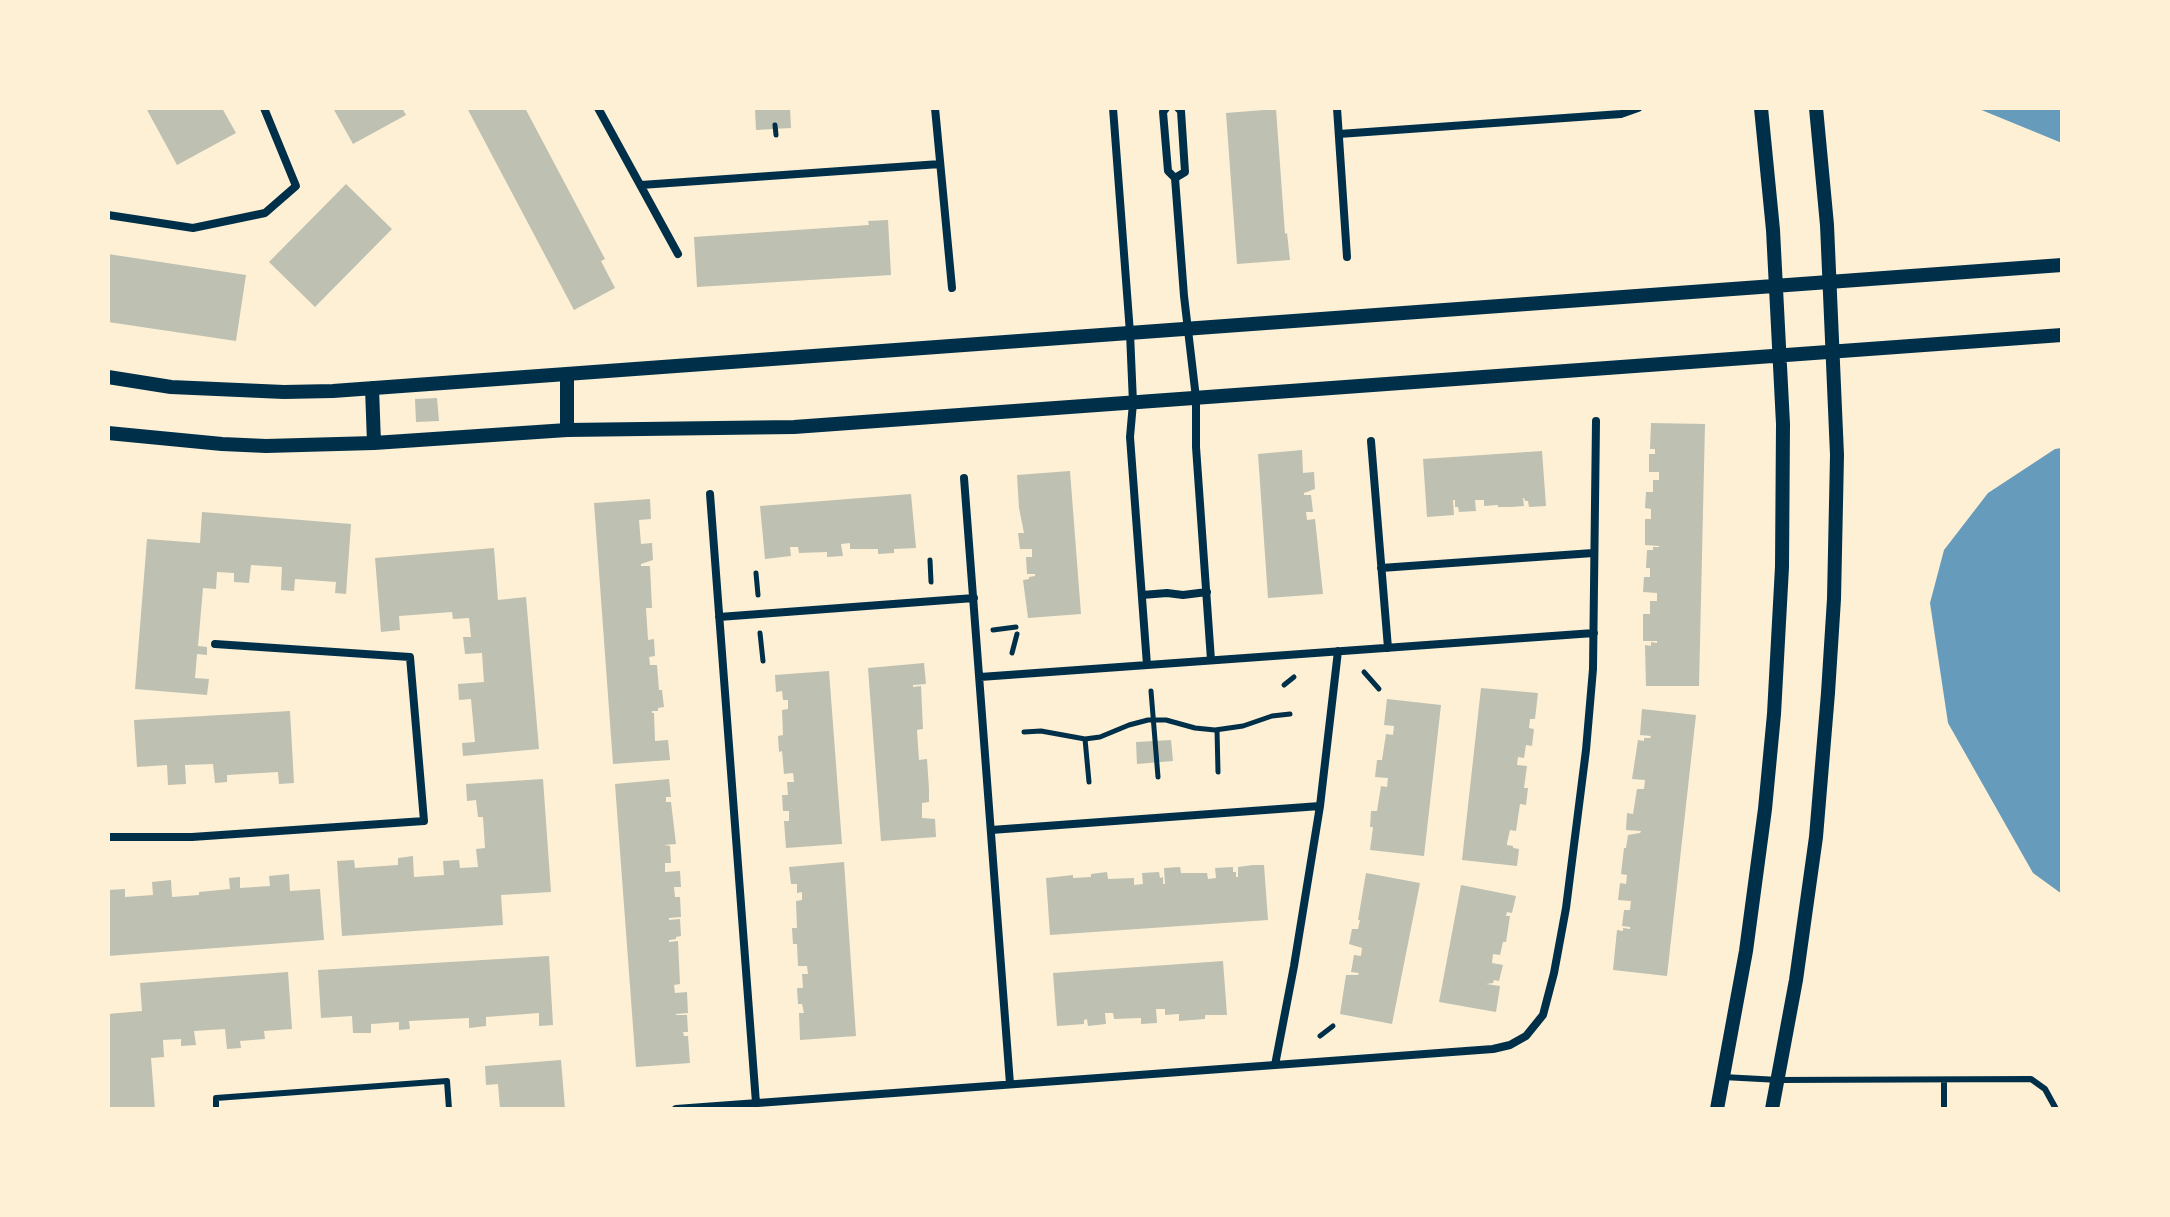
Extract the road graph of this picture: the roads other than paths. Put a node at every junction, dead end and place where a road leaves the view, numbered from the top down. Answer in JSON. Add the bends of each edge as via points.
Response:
{"nodes":[{"id":1,"x":264,"y":108,"type":"edge"},
{"id":2,"x":598,"y":108,"type":"edge"},
{"id":3,"x":935,"y":108,"type":"edge"},
{"id":4,"x":1113,"y":108,"type":"edge"},
{"id":5,"x":1166,"y":108,"type":"edge"},
{"id":6,"x":1178,"y":108,"type":"edge"},
{"id":7,"x":1337,"y":108,"type":"edge"},
{"id":8,"x":1638,"y":108,"type":"edge"},
{"id":9,"x":1761,"y":108,"type":"edge"},
{"id":10,"x":1816,"y":108,"type":"edge"},
{"id":11,"x":1339,"y":134,"type":"junction"},
{"id":12,"x":940,"y":164,"type":"junction"},
{"id":13,"x":1175,"y":178,"type":"junction"},
{"id":14,"x":641,"y":185,"type":"junction"},
{"id":15,"x":108,"y":215,"type":"edge"},
{"id":16,"x":678,"y":254,"type":"dead end"},
{"id":17,"x":1347,"y":257,"type":"dead end"},
{"id":18,"x":2062,"y":265,"type":"edge"},
{"id":19,"x":1828,"y":283,"type":"junction"},
{"id":20,"x":1776,"y":285,"type":"junction"},
{"id":21,"x":952,"y":288,"type":"dead end"},
{"id":22,"x":1188,"y":328,"type":"junction"},
{"id":23,"x":1130,"y":333,"type":"junction"},
{"id":24,"x":2062,"y":335,"type":"edge"},
{"id":25,"x":1832,"y":351,"type":"junction"},
{"id":26,"x":1779,"y":355,"type":"junction"},
{"id":27,"x":567,"y":375,"type":"junction"},
{"id":28,"x":108,"y":377,"type":"edge"},
{"id":29,"x":372,"y":388,"type":"junction"},
{"id":30,"x":1196,"y":398,"type":"junction"},
{"id":31,"x":1133,"y":403,"type":"junction"},
{"id":32,"x":1596,"y":421,"type":"dead end"},
{"id":33,"x":567,"y":430,"type":"junction"},
{"id":34,"x":108,"y":433,"type":"edge"},
{"id":35,"x":1371,"y":441,"type":"dead end"},
{"id":36,"x":374,"y":443,"type":"junction"},
{"id":37,"x":964,"y":478,"type":"dead end"},
{"id":38,"x":710,"y":494,"type":"dead end"},
{"id":39,"x":1593,"y":553,"type":"junction"},
{"id":40,"x":1381,"y":568,"type":"junction"},
{"id":41,"x":1207,"y":592,"type":"junction"},
{"id":42,"x":1142,"y":595,"type":"junction"},
{"id":43,"x":974,"y":598,"type":"junction"},
{"id":44,"x":719,"y":617,"type":"junction"},
{"id":45,"x":1594,"y":633,"type":"junction"},
{"id":46,"x":215,"y":644,"type":"dead end"},
{"id":47,"x":1388,"y":648,"type":"junction"},
{"id":48,"x":1338,"y":651,"type":"junction"},
{"id":49,"x":1211,"y":660,"type":"junction"},
{"id":50,"x":1147,"y":665,"type":"junction"},
{"id":51,"x":980,"y":677,"type":"junction"},
{"id":52,"x":1320,"y":806,"type":"junction"},
{"id":53,"x":991,"y":830,"type":"junction"},
{"id":54,"x":108,"y":837,"type":"edge"},
{"id":55,"x":1275,"y":1065,"type":"junction"},
{"id":56,"x":1723,"y":1077,"type":"junction"},
{"id":57,"x":1779,"y":1080,"type":"junction"},
{"id":58,"x":1944,"y":1080,"type":"junction"},
{"id":59,"x":1010,"y":1084,"type":"junction"},
{"id":60,"x":756,"y":1103,"type":"junction"},
{"id":61,"x":216,"y":1109,"type":"edge"},
{"id":62,"x":449,"y":1109,"type":"edge"},
{"id":63,"x":676,"y":1109,"type":"edge"},
{"id":64,"x":1717,"y":1109,"type":"edge"},
{"id":65,"x":1772,"y":1109,"type":"edge"},
{"id":66,"x":1944,"y":1109,"type":"edge"},
{"id":67,"x":2056,"y":1109,"type":"edge"}],
"edges":[{"from":1,"to":15,"type":"street","via":[[296,186],[265,213],[193,228]]},
{"from":2,"to":14,"type":"street"},
{"from":3,"to":12,"type":"street"},
{"from":4,"to":23,"type":"street"},
{"from":5,"to":13,"type":"street","via":[[1168,171]]},
{"from":6,"to":13,"type":"street","via":[[1185,172]]},
{"from":7,"to":11,"type":"street"},
{"from":8,"to":11,"type":"street","via":[[1621,114]]},
{"from":9,"to":20,"type":"street"},
{"from":10,"to":19,"type":"street"},
{"from":11,"to":17,"type":"street"},
{"from":12,"to":14,"type":"street"},
{"from":12,"to":21,"type":"street"},
{"from":13,"to":22,"type":"street"},
{"from":14,"to":16,"type":"street"},
{"from":18,"to":19,"type":"street"},
{"from":19,"to":20,"type":"street"},
{"from":19,"to":25,"type":"street"},
{"from":20,"to":22,"type":"street"},
{"from":20,"to":26,"type":"street"},
{"from":22,"to":23,"type":"street"},
{"from":22,"to":30,"type":"street"},
{"from":23,"to":27,"type":"street"},
{"from":23,"to":31,"type":"street"},
{"from":24,"to":25,"type":"street"},
{"from":25,"to":26,"type":"street"},
{"from":25,"to":57,"type":"street","via":[[1836,486],[1828,705],[1810,885]]},
{"from":26,"to":30,"type":"street"},
{"from":26,"to":56,"type":"street","via":[[1783,520],[1774,714],[1753,904]]},
{"from":27,"to":29,"type":"street"},
{"from":27,"to":33,"type":"street"},
{"from":28,"to":29,"type":"street","via":[[171,387],[284,392]]},
{"from":29,"to":36,"type":"street"},
{"from":30,"to":31,"type":"street"},
{"from":30,"to":41,"type":"street"},
{"from":31,"to":33,"type":"street","via":[[794,427]]},
{"from":31,"to":42,"type":"street","via":[[1130,437]]},
{"from":32,"to":39,"type":"street"},
{"from":33,"to":36,"type":"street"},
{"from":34,"to":36,"type":"street","via":[[266,446]]},
{"from":35,"to":40,"type":"street"},
{"from":37,"to":43,"type":"street"},
{"from":38,"to":44,"type":"street"},
{"from":39,"to":40,"type":"street"},
{"from":39,"to":45,"type":"street"},
{"from":40,"to":47,"type":"street"},
{"from":41,"to":42,"type":"street"},
{"from":41,"to":49,"type":"street"},
{"from":42,"to":50,"type":"street"},
{"from":43,"to":44,"type":"street"},
{"from":43,"to":51,"type":"street"},
{"from":44,"to":60,"type":"street"},
{"from":45,"to":47,"type":"street"},
{"from":45,"to":55,"type":"street","via":[[1566,908],[1546,1007],[1532,1031],[1518,1042],[1493,1049]]},
{"from":46,"to":54,"type":"street","via":[[410,657],[424,821],[192,837]]},
{"from":47,"to":48,"type":"street"},
{"from":48,"to":49,"type":"street"},
{"from":48,"to":52,"type":"street"},
{"from":49,"to":50,"type":"street"},
{"from":50,"to":51,"type":"street"},
{"from":51,"to":53,"type":"street"},
{"from":52,"to":53,"type":"street"},
{"from":52,"to":55,"type":"street"},
{"from":53,"to":59,"type":"street"},
{"from":55,"to":59,"type":"street"},
{"from":56,"to":57,"type":"lane"},
{"from":56,"to":64,"type":"street"},
{"from":57,"to":58,"type":"lane"},
{"from":57,"to":65,"type":"street"},
{"from":58,"to":66,"type":"lane"},
{"from":58,"to":67,"type":"lane","via":[[2031,1079]]},
{"from":59,"to":60,"type":"street"},
{"from":60,"to":63,"type":"street"},
{"from":61,"to":62,"type":"lane","via":[[216,1098],[447,1081]]}]}
